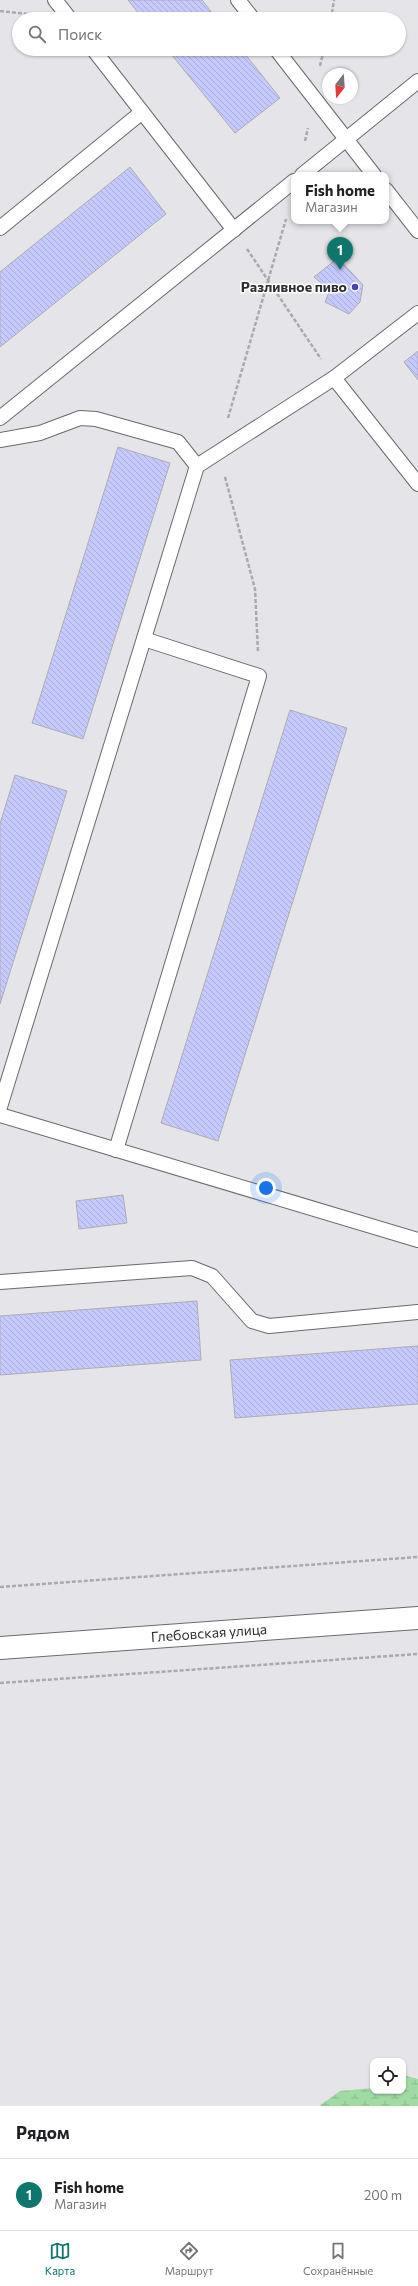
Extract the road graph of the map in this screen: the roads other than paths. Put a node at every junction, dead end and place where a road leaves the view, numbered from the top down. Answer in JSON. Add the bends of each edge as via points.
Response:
{"nodes":[{"id":1,"x":55,"y":0,"type":"edge"},
{"id":2,"x":238,"y":0,"type":"edge"},
{"id":3,"x":64,"y":12,"type":"edge"},
{"id":4,"x":247,"y":12,"type":"edge"},
{"id":5,"x":98,"y":56,"type":"edge"},
{"id":6,"x":281,"y":56,"type":"edge"},
{"id":7,"x":418,"y":81,"type":"edge"},
{"id":8,"x":142,"y":112,"type":"junction"},
{"id":9,"x":346,"y":139,"type":"junction"},
{"id":10,"x":306,"y":172,"type":"edge"},
{"id":11,"x":372,"y":172,"type":"edge"},
{"id":12,"x":291,"y":183,"type":"edge"},
{"id":13,"x":389,"y":194,"type":"edge"},
{"id":14,"x":0,"y":228,"type":"edge"},
{"id":15,"x":234,"y":230,"type":"junction"},
{"id":16,"x":418,"y":231,"type":"edge"},
{"id":17,"x":418,"y":313,"type":"edge"},
{"id":18,"x":334,"y":378,"type":"junction"},
{"id":19,"x":0,"y":418,"type":"edge"},
{"id":20,"x":0,"y":440,"type":"edge"},
{"id":21,"x":197,"y":466,"type":"junction"},
{"id":22,"x":418,"y":484,"type":"edge"},
{"id":23,"x":144,"y":638,"type":"junction"},
{"id":24,"x":0,"y":1107,"type":"edge"},
{"id":25,"x":0,"y":1116,"type":"edge"},
{"id":26,"x":116,"y":1150,"type":"junction"},
{"id":27,"x":418,"y":1240,"type":"edge"},
{"id":28,"x":0,"y":1282,"type":"edge"},
{"id":29,"x":418,"y":1312,"type":"edge"},
{"id":30,"x":418,"y":1618,"type":"edge"},
{"id":31,"x":0,"y":1648,"type":"edge"}],
"edges":[{"from":1,"to":3,"type":"lane"},
{"from":2,"to":4,"type":"lane"},
{"from":5,"to":8,"type":"lane"},
{"from":6,"to":9,"type":"lane"},
{"from":7,"to":9,"type":"lane"},
{"from":8,"to":14,"type":"lane"},
{"from":8,"to":15,"type":"lane"},
{"from":9,"to":10,"type":"lane"},
{"from":9,"to":11,"type":"lane"},
{"from":12,"to":15,"type":"lane"},
{"from":13,"to":16,"type":"lane"},
{"from":15,"to":19,"type":"lane"},
{"from":17,"to":18,"type":"lane"},
{"from":18,"to":21,"type":"lane"},
{"from":18,"to":22,"type":"lane"},
{"from":20,"to":21,"type":"lane","via":[[40,433],[80,418],[96,419],[178,442]]},
{"from":21,"to":23,"type":"lane"},
{"from":23,"to":24,"type":"lane"},
{"from":23,"to":26,"type":"lane","via":[[259,676]]},
{"from":25,"to":26,"type":"lane"},
{"from":26,"to":27,"type":"lane"},
{"from":28,"to":29,"type":"lane","via":[[192,1268],[212,1276],[252,1320],[269,1326]]},
{"from":30,"to":31,"type":"main road","name":"Глебовская улица"}]}
